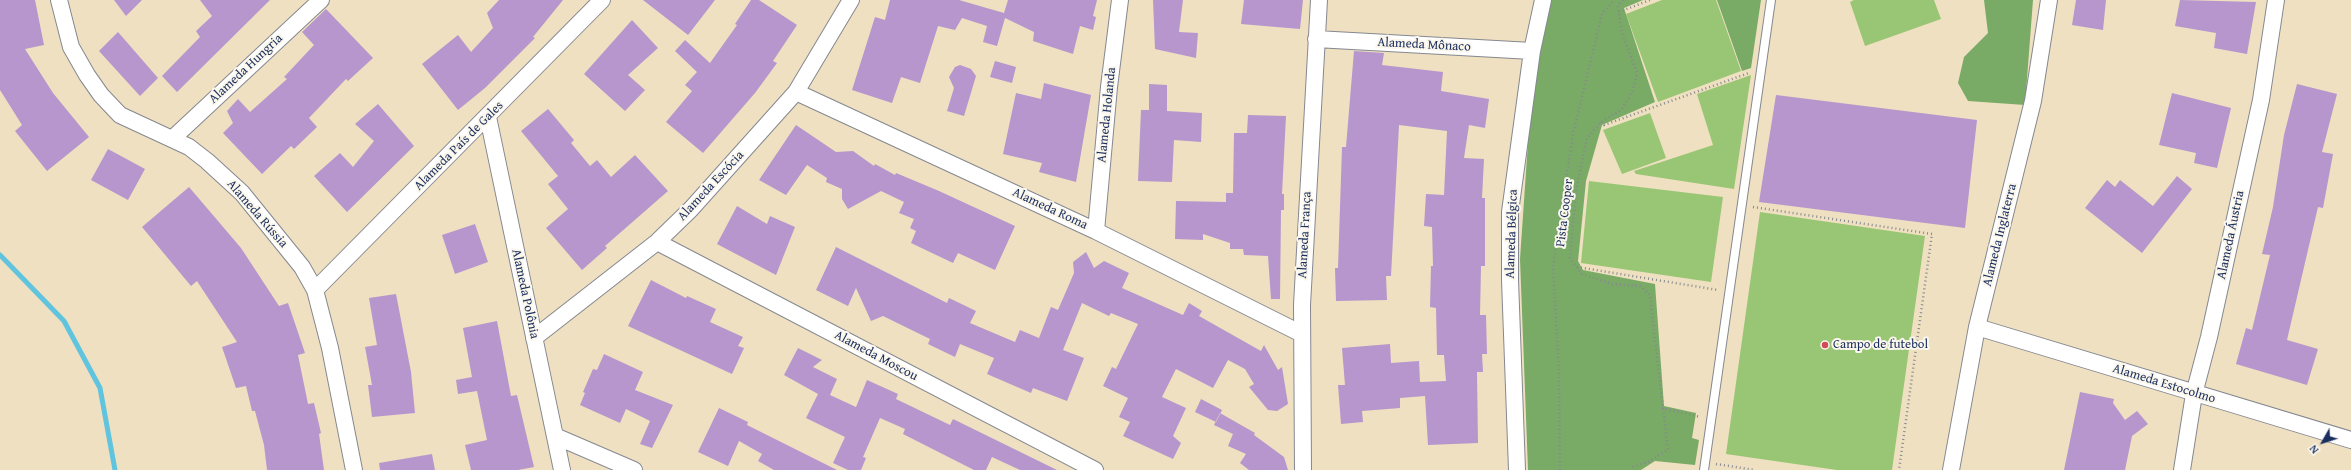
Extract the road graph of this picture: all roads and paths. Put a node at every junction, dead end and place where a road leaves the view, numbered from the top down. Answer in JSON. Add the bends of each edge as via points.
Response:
{"nodes":[{"id":1,"x":59,"y":0,"type":"edge"},
{"id":2,"x":321,"y":0,"type":"edge"},
{"id":3,"x":602,"y":0,"type":"edge"},
{"id":4,"x":851,"y":0,"type":"edge"},
{"id":5,"x":1120,"y":0,"type":"edge"},
{"id":6,"x":1320,"y":0,"type":"edge"},
{"id":7,"x":1543,"y":0,"type":"edge"},
{"id":8,"x":1614,"y":0,"type":"edge"},
{"id":9,"x":1623,"y":0,"type":"edge"},
{"id":10,"x":1650,"y":0,"type":"edge"},
{"id":11,"x":1770,"y":0,"type":"edge"},
{"id":12,"x":2049,"y":0,"type":"edge"},
{"id":13,"x":2276,"y":0,"type":"edge"},
{"id":14,"x":1619,"y":12,"type":"junction"},
{"id":15,"x":1316,"y":39,"type":"junction"},
{"id":16,"x":1532,"y":51,"type":"junction"},
{"id":17,"x":1761,"y":68,"type":"junction"},
{"id":18,"x":796,"y":92,"type":"junction"},
{"id":19,"x":488,"y":117,"type":"junction"},
{"id":20,"x":1601,"y":122,"type":"junction"},
{"id":21,"x":172,"y":139,"type":"junction"},
{"id":22,"x":1741,"y":205,"type":"junction"},
{"id":23,"x":1096,"y":231,"type":"junction"},
{"id":24,"x":657,"y":242,"type":"junction"},
{"id":25,"x":1577,"y":267,"type":"junction"},
{"id":26,"x":315,"y":290,"type":"junction"},
{"id":27,"x":1729,"y":291,"type":"junction"},
{"id":28,"x":1977,"y":327,"type":"junction"},
{"id":29,"x":1302,"y":334,"type":"junction"},
{"id":30,"x":534,"y":338,"type":"junction"},
{"id":31,"x":2194,"y":394,"type":"junction"},
{"id":32,"x":1662,"y":408,"type":"junction"},
{"id":33,"x":1710,"y":419,"type":"junction"},
{"id":34,"x":555,"y":436,"type":"junction"},
{"id":35,"x":2351,"y":440,"type":"edge"},
{"id":36,"x":1705,"y":466,"type":"edge"},
{"id":37,"x":354,"y":470,"type":"edge"},
{"id":38,"x":562,"y":470,"type":"edge"},
{"id":39,"x":634,"y":470,"type":"edge"},
{"id":40,"x":1095,"y":470,"type":"edge"},
{"id":41,"x":1303,"y":470,"type":"edge"},
{"id":42,"x":1517,"y":470,"type":"edge"},
{"id":43,"x":1560,"y":470,"type":"edge"},
{"id":44,"x":1632,"y":470,"type":"edge"},
{"id":45,"x":1755,"y":470,"type":"edge"},
{"id":46,"x":1900,"y":470,"type":"edge"},
{"id":47,"x":1951,"y":470,"type":"edge"},
{"id":48,"x":2182,"y":470,"type":"edge"}],
"edges":[{"from":1,"to":21,"type":"street","name":"Alameda Rússia","via":[[71,47],[101,95],[120,115]]},
{"from":2,"to":21,"type":"street","name":"Alameda Hungria"},
{"from":3,"to":19,"type":"street","name":"Alameda País de Gales"},
{"from":4,"to":18,"type":"street","name":"Alameda Escócia"},
{"from":5,"to":23,"type":"street","name":"Alameda Holanda"},
{"from":6,"to":15,"type":"street","name":"Alameda França"},
{"from":7,"to":16,"type":"street","name":"Alameda Bélgica"},
{"from":8,"to":43,"type":"path","name":"Pista Cooper","via":[[1602,14],[1572,134],[1553,266],[1559,372]]},
{"from":9,"to":14,"type":"path","name":"Pista Cooper","via":[[1618,6]]},
{"from":10,"to":14,"type":"path"},
{"from":11,"to":17,"type":"lane"},
{"from":12,"to":28,"type":"street","name":"Alameda Inglaterra","via":[[2033,100]]},
{"from":13,"to":31,"type":"street","name":"Alameda Áustria","via":[[2261,100]]},
{"from":14,"to":20,"type":"path","name":"Pista Cooper","via":[[1622,33],[1637,73],[1633,90],[1622,109]]},
{"from":15,"to":16,"type":"street","name":"Alameda Mônaco"},
{"from":15,"to":29,"type":"street","name":"Alameda França"},
{"from":16,"to":42,"type":"street","name":"Alameda Bélgica","via":[[1510,212]]},
{"from":17,"to":20,"type":"path","via":[[1604,125]]},
{"from":17,"to":22,"type":"lane"},
{"from":18,"to":23,"type":"street","name":"Alameda Roma"},
{"from":18,"to":24,"type":"street","name":"Alameda Escócia"},
{"from":19,"to":26,"type":"street","name":"Alameda País de Gales"},
{"from":19,"to":30,"type":"street","name":"Alameda Polônia"},
{"from":20,"to":25,"type":"path","name":"Pista Cooper","via":[[1587,138],[1576,191],[1570,258]]},
{"from":21,"to":26,"type":"street","name":"Alameda Rússia","via":[[207,161],[242,193],[302,267]]},
{"from":22,"to":27,"type":"lane"},
{"from":22,"to":46,"type":"path","via":[[1932,234]]},
{"from":23,"to":29,"type":"street","name":"Alameda Roma"},
{"from":24,"to":30,"type":"street","name":"Alameda Escócia"},
{"from":24,"to":40,"type":"street","name":"Alameda Moscou"},
{"from":25,"to":27,"type":"path"},
{"from":25,"to":32,"type":"path","via":[[1582,274],[1612,284],[1640,286],[1650,295]]},
{"from":26,"to":37,"type":"street","name":"Alameda Rússia","via":[[330,348]]},
{"from":27,"to":33,"type":"lane"},
{"from":28,"to":31,"type":"street","name":"Alameda Estocolmo"},
{"from":28,"to":47,"type":"street","name":"Alameda Inglaterra"},
{"from":29,"to":41,"type":"street","name":"Alameda França"},
{"from":30,"to":34,"type":"street","name":"Alameda Polônia"},
{"from":31,"to":35,"type":"street","name":"Alameda Estocolmo"},
{"from":31,"to":48,"type":"street","name":"Alameda Áustria"},
{"from":32,"to":33,"type":"path"},
{"from":32,"to":44,"type":"path","via":[[1668,450],[1650,461],[1633,467]]},
{"from":33,"to":36,"type":"lane"},
{"from":34,"to":38,"type":"street","name":"Alameda Polônia"},
{"from":34,"to":39,"type":"street"},
{"from":36,"to":45,"type":"path"}]}
